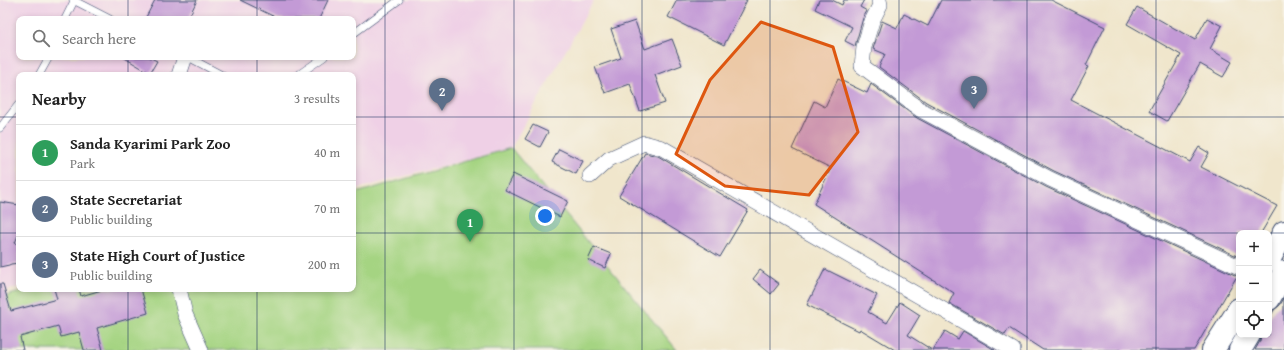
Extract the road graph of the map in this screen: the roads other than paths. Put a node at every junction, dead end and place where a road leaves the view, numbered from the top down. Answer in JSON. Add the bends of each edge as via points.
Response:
{"nodes":[{"id":1,"x":73,"y":0,"type":"edge"},
{"id":2,"x":399,"y":0,"type":"edge"},
{"id":3,"x":879,"y":0,"type":"edge"},
{"id":4,"x":67,"y":16,"type":"edge"},
{"id":5,"x":104,"y":16,"type":"edge"},
{"id":6,"x":356,"y":32,"type":"edge"},
{"id":7,"x":47,"y":60,"type":"edge"},
{"id":8,"x":184,"y":60,"type":"edge"},
{"id":9,"x":194,"y":60,"type":"edge"},
{"id":10,"x":320,"y":60,"type":"edge"},
{"id":11,"x":41,"y":72,"type":"edge"},
{"id":12,"x":180,"y":72,"type":"edge"},
{"id":13,"x":216,"y":72,"type":"edge"},
{"id":14,"x":302,"y":72,"type":"edge"},
{"id":15,"x":16,"y":108,"type":"edge"},
{"id":16,"x":0,"y":128,"type":"edge"},
{"id":17,"x":590,"y":176,"type":"dead end"},
{"id":18,"x":1284,"y":232,"type":"edge"},
{"id":19,"x":1272,"y":254,"type":"edge"},
{"id":20,"x":1237,"y":266,"type":"edge"},
{"id":21,"x":1284,"y":272,"type":"edge"},
{"id":22,"x":180,"y":292,"type":"edge"},
{"id":23,"x":1272,"y":294,"type":"edge"},
{"id":24,"x":1236,"y":314,"type":"edge"},
{"id":25,"x":1247,"y":338,"type":"edge"},
{"id":26,"x":201,"y":350,"type":"edge"},
{"id":27,"x":1013,"y":350,"type":"edge"},
{"id":28,"x":1213,"y":350,"type":"edge"},
{"id":29,"x":1240,"y":350,"type":"edge"}],
"edges":[{"from":1,"to":4,"type":"lane"},
{"from":1,"to":5,"type":"lane"},
{"from":2,"to":6,"type":"lane"},
{"from":3,"to":20,"type":"street","via":[[880,5],[864,47],[862,66],[921,110],[1050,179]]},
{"from":7,"to":11,"type":"lane"},
{"from":8,"to":12,"type":"street"},
{"from":9,"to":13,"type":"lane"},
{"from":10,"to":14,"type":"lane"},
{"from":15,"to":16,"type":"lane"},
{"from":17,"to":27,"type":"street","via":[[609,158],[644,143],[662,148]]},
{"from":18,"to":19,"type":"main road"},
{"from":21,"to":23,"type":"main road"},
{"from":22,"to":26,"type":"street","via":[[185,314]]},
{"from":24,"to":28,"type":"main road"},
{"from":25,"to":29,"type":"main road"}]}
